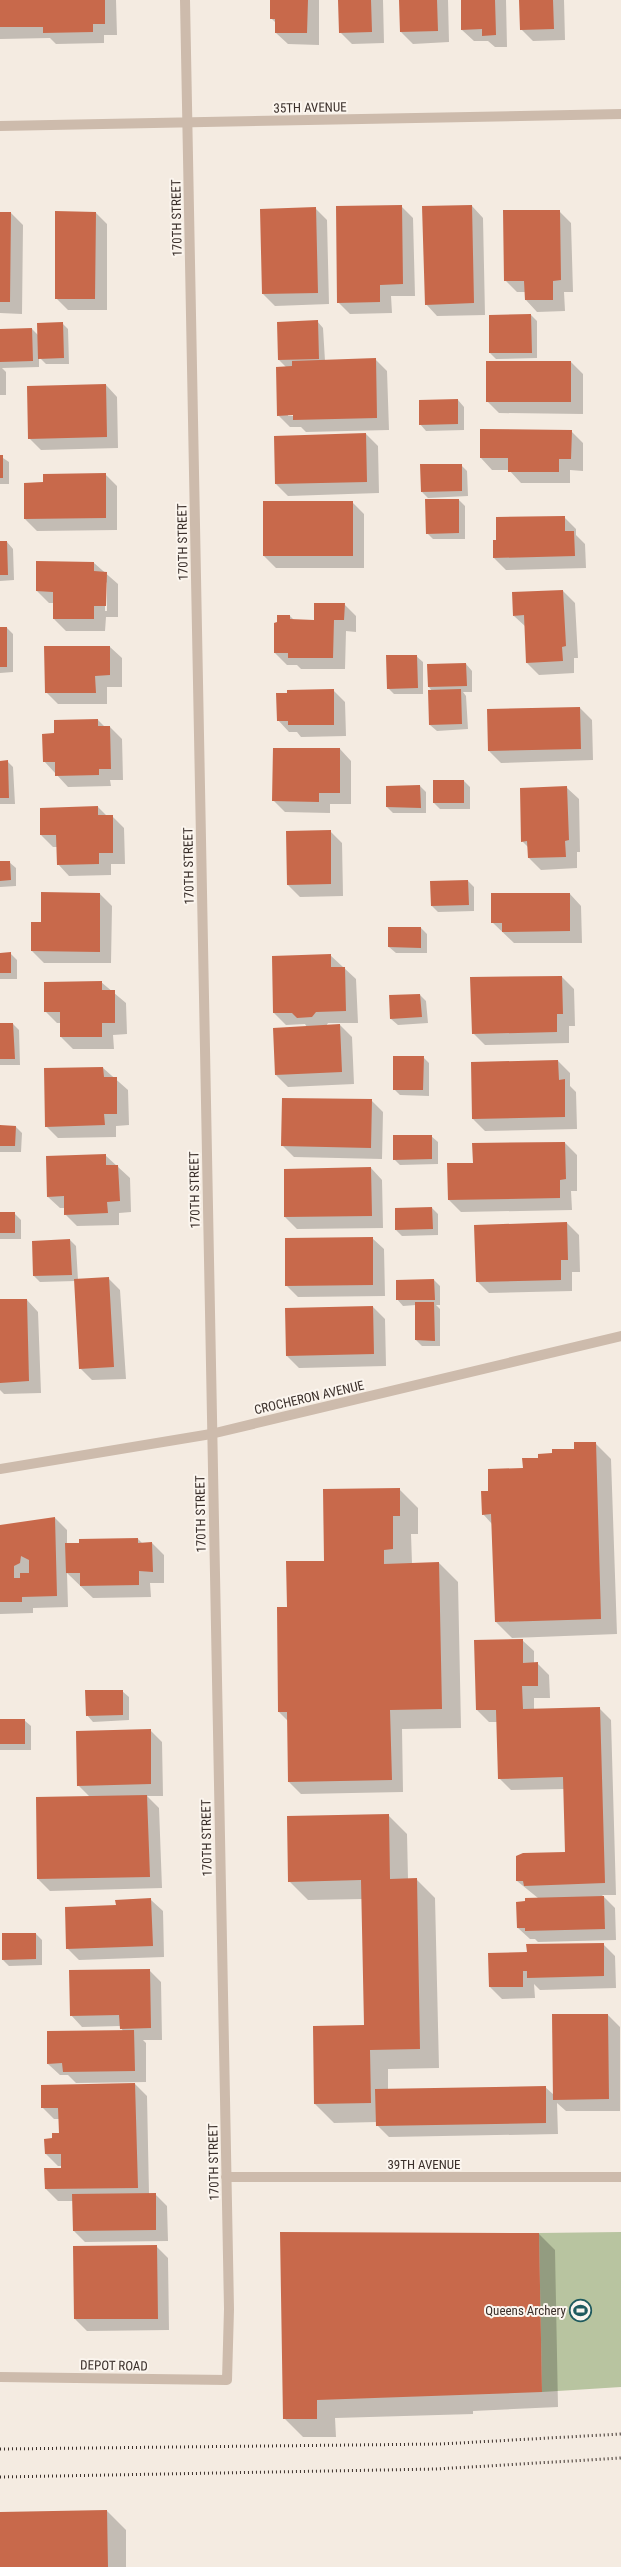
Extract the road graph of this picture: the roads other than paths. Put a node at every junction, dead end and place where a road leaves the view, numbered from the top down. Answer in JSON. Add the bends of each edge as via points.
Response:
{"nodes":[{"id":1,"x":185,"y":0,"type":"edge"},
{"id":2,"x":621,"y":114,"type":"edge"},
{"id":3,"x":188,"y":123,"type":"junction"},
{"id":4,"x":0,"y":126,"type":"edge"},
{"id":5,"x":621,"y":1336,"type":"edge"},
{"id":6,"x":211,"y":1434,"type":"junction"},
{"id":7,"x":0,"y":1469,"type":"edge"},
{"id":8,"x":226,"y":2177,"type":"junction"},
{"id":9,"x":621,"y":2177,"type":"edge"},
{"id":10,"x":0,"y":2377,"type":"edge"},
{"id":11,"x":227,"y":2380,"type":"joint"}],
"edges":[{"from":1,"to":3,"type":"street","name":"170TH STREET"},
{"from":2,"to":3,"type":"street","name":"35TH AVENUE"},
{"from":3,"to":4,"type":"street","name":"35TH AVENUE"},
{"from":3,"to":6,"type":"street","name":"170TH STREET"},
{"from":5,"to":6,"type":"street","name":"CROCHERON AVENUE"},
{"from":6,"to":7,"type":"street","name":"CROCHERON AVENUE"},
{"from":6,"to":8,"type":"street","name":"170TH STREET"},
{"from":8,"to":9,"type":"street","name":"39TH AVENUE"},
{"from":8,"to":11,"type":"street","name":"170TH STREET","via":[[229,2309]]},
{"from":10,"to":11,"type":"street","name":"DEPOT ROAD"}]}
